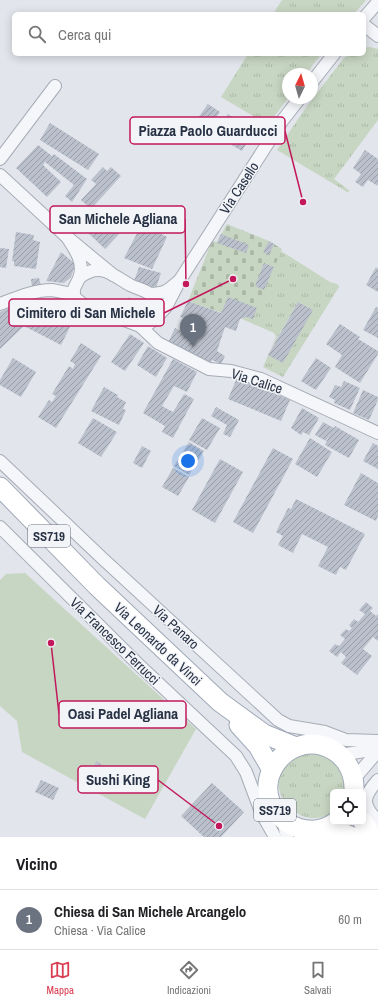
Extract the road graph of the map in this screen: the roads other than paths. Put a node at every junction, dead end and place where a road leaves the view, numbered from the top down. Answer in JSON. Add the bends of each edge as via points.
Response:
{"nodes":[{"id":1,"x":378,"y":2,"type":"edge"},
{"id":2,"x":366,"y":16,"type":"edge"},
{"id":3,"x":366,"y":27,"type":"edge"},
{"id":4,"x":378,"y":36,"type":"edge"},
{"id":5,"x":332,"y":56,"type":"edge"},
{"id":6,"x":318,"y":74,"type":"edge"},
{"id":7,"x":55,"y":86,"type":"dead end"},
{"id":8,"x":295,"y":104,"type":"edge"},
{"id":9,"x":0,"y":159,"type":"edge"},
{"id":10,"x":0,"y":175,"type":"edge"},
{"id":11,"x":67,"y":237,"type":"junction"},
{"id":12,"x":113,"y":275,"type":"junction"},
{"id":13,"x":80,"y":277,"type":"junction"},
{"id":14,"x":180,"y":280,"type":"junction"},
{"id":15,"x":74,"y":294,"type":"junction"},
{"id":16,"x":150,"y":294,"type":"junction"},
{"id":17,"x":0,"y":304,"type":"edge"},
{"id":18,"x":154,"y":320,"type":"junction"},
{"id":19,"x":140,"y":326,"type":"junction"},
{"id":20,"x":378,"y":432,"type":"edge"},
{"id":21,"x":0,"y":461,"type":"edge"},
{"id":22,"x":0,"y":487,"type":"edge"},
{"id":23,"x":0,"y":502,"type":"edge"},
{"id":24,"x":0,"y":527,"type":"edge"},
{"id":25,"x":97,"y":586,"type":"junction"},
{"id":26,"x":220,"y":702,"type":"junction"},
{"id":27,"x":378,"y":741,"type":"edge"},
{"id":28,"x":296,"y":747,"type":"junction"},
{"id":29,"x":378,"y":750,"type":"edge"},
{"id":30,"x":340,"y":755,"type":"junction"},
{"id":31,"x":272,"y":770,"type":"junction"},
{"id":32,"x":378,"y":780,"type":"edge"},
{"id":33,"x":354,"y":786,"type":"edge"},
{"id":34,"x":378,"y":821,"type":"edge"},
{"id":35,"x":365,"y":825,"type":"edge"},
{"id":36,"x":285,"y":828,"type":"edge"},
{"id":37,"x":322,"y":829,"type":"edge"},
{"id":38,"x":275,"y":837,"type":"edge"},
{"id":39,"x":352,"y":837,"type":"edge"},
{"id":40,"x":373,"y":837,"type":"edge"}],
"edges":[{"from":1,"to":2,"type":"street"},
{"from":3,"to":4,"type":"street"},
{"from":5,"to":6,"type":"street"},
{"from":7,"to":9,"type":"street"},
{"from":8,"to":14,"type":"street","name":"Via Casello"},
{"from":10,"to":11,"type":"street"},
{"from":11,"to":12,"type":"street"},
{"from":11,"to":13,"type":"street","via":[[81,264]]},
{"from":12,"to":13,"type":"street","via":[[96,269]]},
{"from":12,"to":16,"type":"street"},
{"from":13,"to":15,"type":"street","via":[[76,282]]},
{"from":14,"to":16,"type":"street","name":"Via Casello","via":[[168,291]]},
{"from":14,"to":18,"type":"street","name":"Via Casello","via":[[166,307]]},
{"from":15,"to":17,"type":"street","via":[[51,290],[28,294]]},
{"from":15,"to":19,"type":"street","via":[[79,302]]},
{"from":16,"to":18,"type":"street","via":[[156,303]]},
{"from":18,"to":19,"type":"street","via":[[150,324]]},
{"from":19,"to":20,"type":"street","name":"Via Calice","via":[[158,343],[209,369],[231,370],[261,379]]},
{"from":21,"to":27,"type":"street","name":"Via Panaro","via":[[278,720],[289,726],[325,732],[346,740]]},
{"from":22,"to":25,"type":"main road","name":"Via Leonardo da Vinci","number":"SS719"},
{"from":23,"to":25,"type":"main road","name":"Via Leonardo da Vinci","number":"SS719"},
{"from":24,"to":38,"type":"street","name":"Via Francesco Ferrucci","via":[[138,664],[236,756],[246,772],[261,812]]},
{"from":25,"to":26,"type":"main road","name":"Via Leonardo da Vinci","number":"SS719"},
{"from":26,"to":28,"type":"main road","name":"Via Leonardo da Vinci","number":"SS719","via":[[264,734]]},
{"from":26,"to":31,"type":"main road","name":"Via Leonardo da Vinci","number":"SS719","via":[[258,746]]},
{"from":28,"to":30,"type":"main road","number":"SS719","via":[[316,744]]},
{"from":28,"to":31,"type":"main road","number":"SS719","via":[[284,754]]},
{"from":29,"to":30,"type":"street"},
{"from":29,"to":33,"type":"street"},
{"from":30,"to":33,"type":"main road","number":"SS719","via":[[349,766]]},
{"from":31,"to":36,"type":"main road","number":"SS719","via":[[268,783],[269,796]]},
{"from":32,"to":34,"type":"street","via":[[370,789],[365,801],[368,810]]},
{"from":35,"to":40,"type":"main road"},
{"from":36,"to":37,"type":"main road","number":"SS719","via":[[294,826]]},
{"from":37,"to":39,"type":"main road","number":"SS719"}]}
